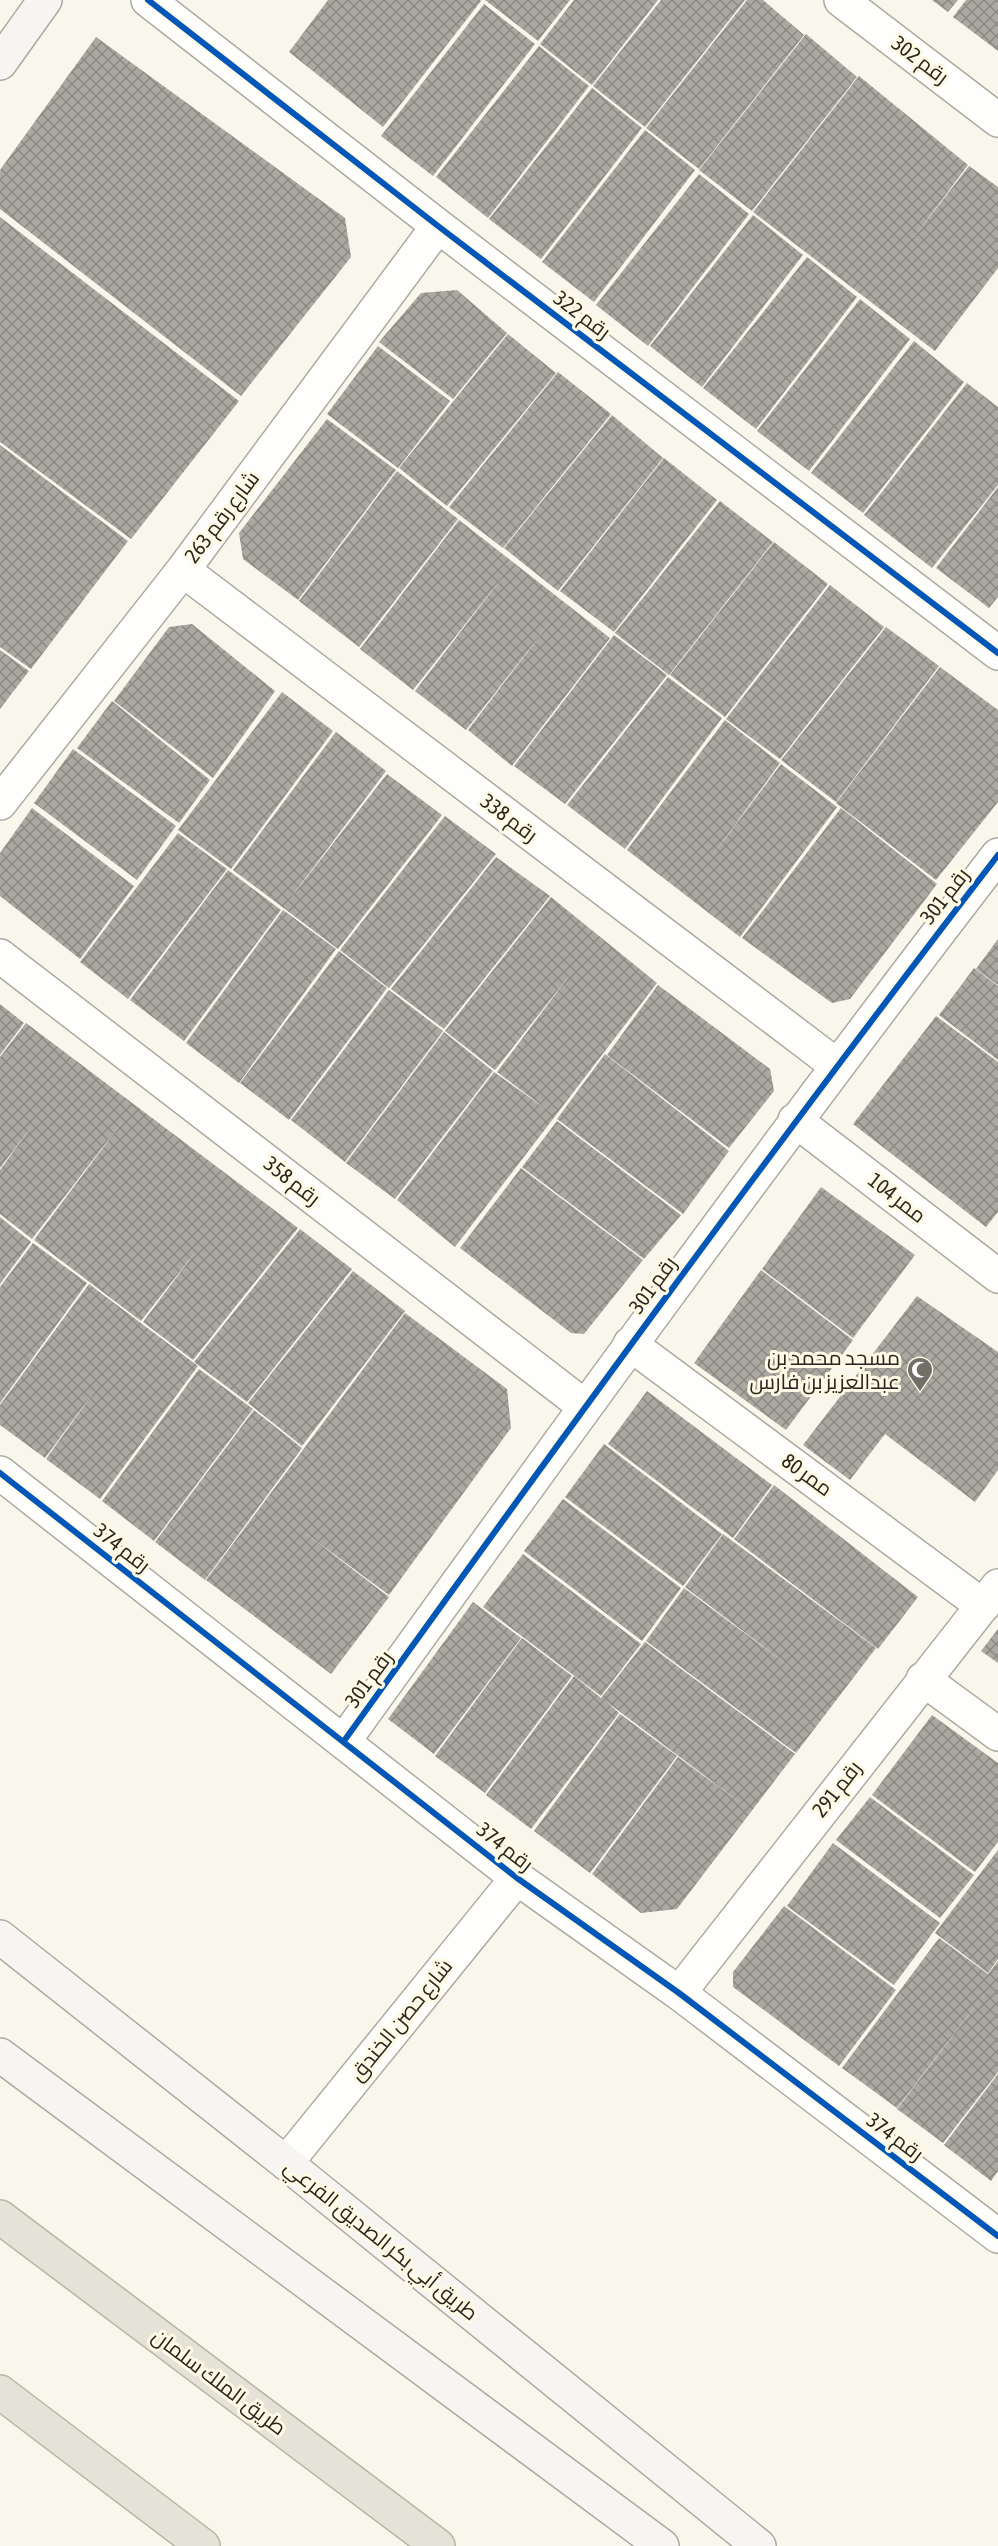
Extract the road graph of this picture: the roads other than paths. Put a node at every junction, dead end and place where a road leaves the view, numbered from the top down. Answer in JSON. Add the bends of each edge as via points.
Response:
{"nodes":[{"id":1,"x":45,"y":0,"type":"edge"},
{"id":2,"x":148,"y":0,"type":"edge"},
{"id":3,"x":841,"y":0,"type":"edge"},
{"id":4,"x":0,"y":63,"type":"edge"},
{"id":5,"x":998,"y":120,"type":"edge"},
{"id":6,"x":438,"y":226,"type":"junction"},
{"id":7,"x":183,"y":570,"type":"junction"},
{"id":8,"x":998,"y":652,"type":"edge"},
{"id":9,"x":0,"y":803,"type":"edge"},
{"id":10,"x":998,"y":855,"type":"edge"},
{"id":11,"x":0,"y":956,"type":"edge"},
{"id":12,"x":836,"y":1065,"type":"junction"},
{"id":13,"x":795,"y":1120,"type":"junction"},
{"id":14,"x":998,"y":1276,"type":"edge"},
{"id":15,"x":630,"y":1344,"type":"junction"},
{"id":16,"x":584,"y":1406,"type":"junction"},
{"id":17,"x":0,"y":1473,"type":"edge"},
{"id":18,"x":991,"y":1596,"type":"edge"},
{"id":19,"x":923,"y":1678,"type":"junction"},
{"id":20,"x":998,"y":1734,"type":"edge"},
{"id":21,"x":344,"y":1741,"type":"junction"},
{"id":22,"x":517,"y":1878,"type":"junction"},
{"id":23,"x":0,"y":1937,"type":"edge"},
{"id":24,"x":679,"y":1993,"type":"junction"},
{"id":25,"x":0,"y":2055,"type":"edge"},
{"id":26,"x":286,"y":2163,"type":"junction"},
{"id":27,"x":0,"y":2217,"type":"edge"},
{"id":28,"x":998,"y":2236,"type":"edge"},
{"id":29,"x":0,"y":2392,"type":"edge"},
{"id":30,"x":203,"y":2546,"type":"edge"},
{"id":31,"x":438,"y":2546,"type":"edge"},
{"id":32,"x":662,"y":2546,"type":"edge"},
{"id":33,"x":759,"y":2546,"type":"edge"}],
"edges":[{"from":1,"to":4,"type":"main road"},
{"from":2,"to":6,"type":"street","name":"رقم 322"},
{"from":3,"to":5,"type":"street","name":"رقم 302"},
{"from":6,"to":7,"type":"street","name":"شارع رقم 263"},
{"from":6,"to":8,"type":"street","name":"رقم 322"},
{"from":7,"to":9,"type":"street","name":"شارع رقم 263"},
{"from":7,"to":12,"type":"street","name":"رقم 338"},
{"from":10,"to":12,"type":"street","name":"رقم 301"},
{"from":11,"to":16,"type":"street","name":"رقم 358"},
{"from":12,"to":13,"type":"street","name":"رقم 301"},
{"from":13,"to":14,"type":"street","name":"ممر 104"},
{"from":13,"to":15,"type":"street","name":"رقم 301"},
{"from":15,"to":16,"type":"street","name":"رقم 301"},
{"from":15,"to":18,"type":"street","name":"ممر 80"},
{"from":16,"to":21,"type":"street","name":"رقم 301"},
{"from":17,"to":21,"type":"street","name":"رقم 374"},
{"from":18,"to":19,"type":"street","name":"رقم 291"},
{"from":19,"to":20,"type":"street"},
{"from":19,"to":24,"type":"street","name":"رقم 291"},
{"from":21,"to":22,"type":"street","name":"رقم 374"},
{"from":22,"to":24,"type":"street","name":"رقم 374"},
{"from":22,"to":26,"type":"street","name":"شارع حصن الخندق"},
{"from":23,"to":26,"type":"main road","name":"طريق أبي بكر الصديق الفرعي"},
{"from":24,"to":28,"type":"street","name":"رقم 374"},
{"from":25,"to":32,"type":"main road"},
{"from":26,"to":33,"type":"main road","name":"طريق أبي بكر الصديق الفرعي"},
{"from":27,"to":31,"type":"highway","name":"طريق الملك سلمان"},
{"from":29,"to":30,"type":"highway"}]}
